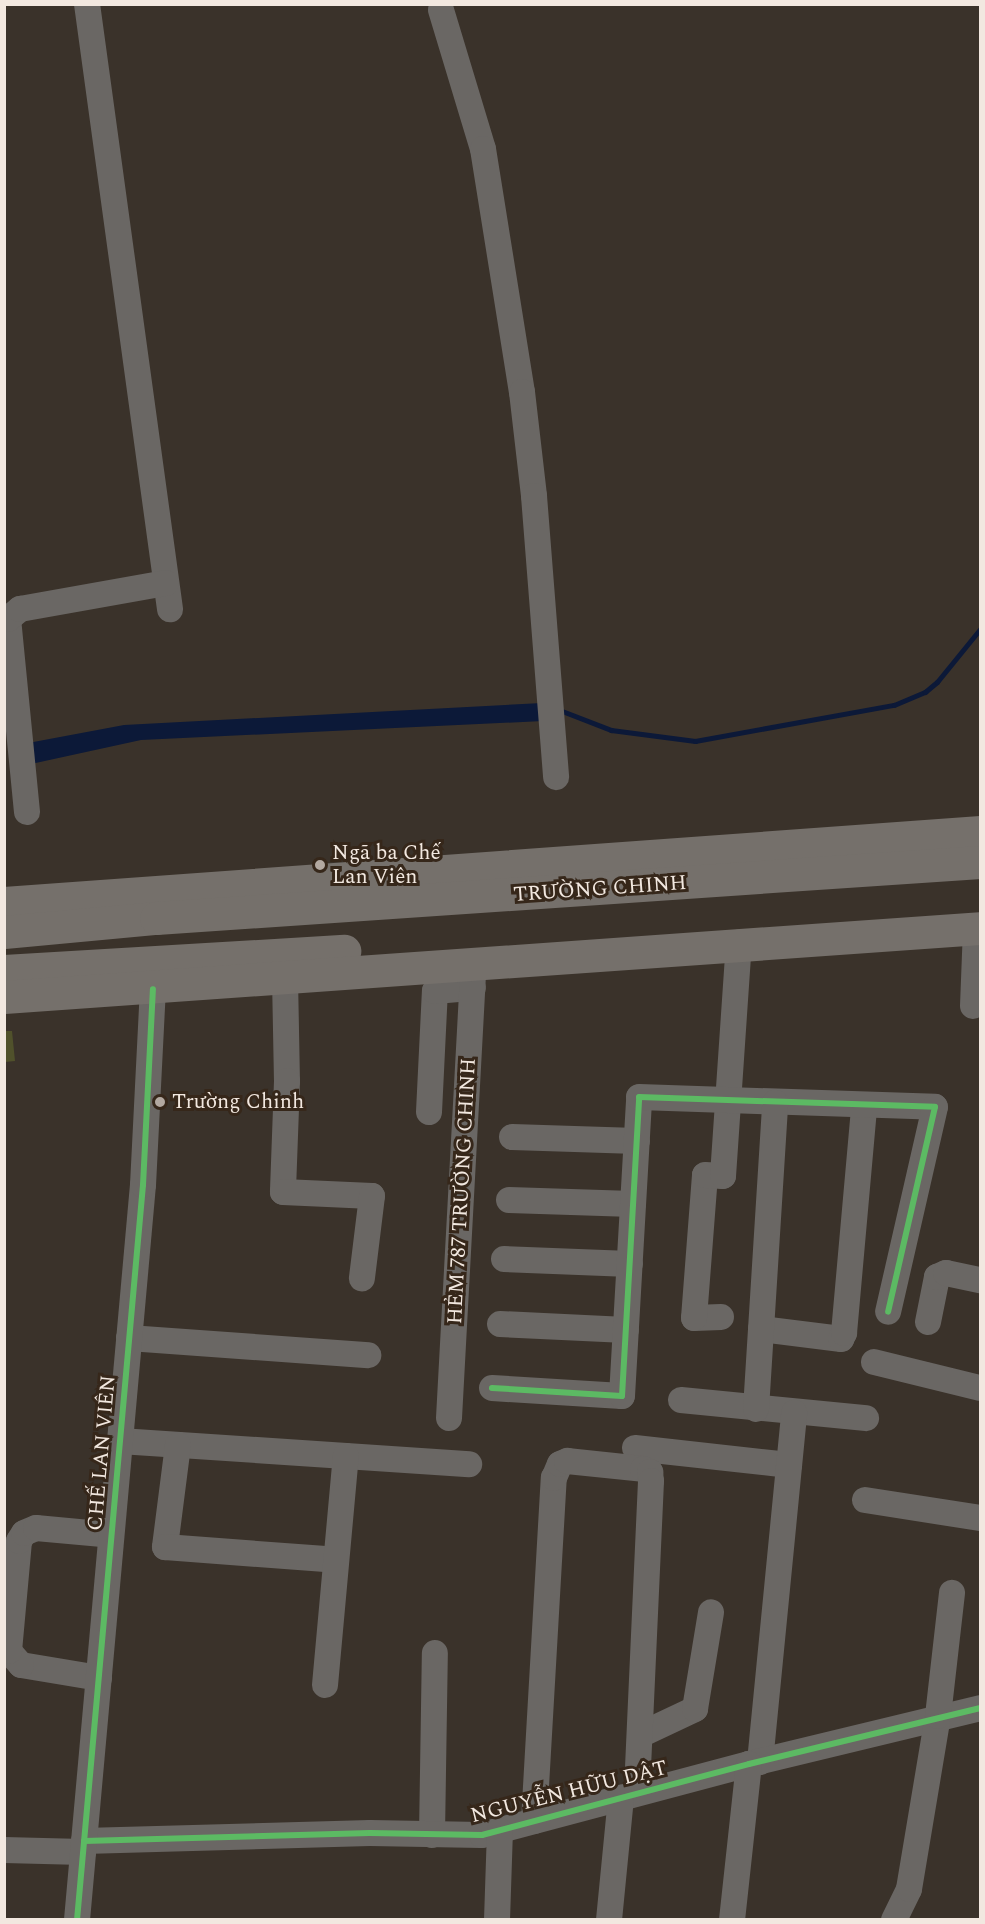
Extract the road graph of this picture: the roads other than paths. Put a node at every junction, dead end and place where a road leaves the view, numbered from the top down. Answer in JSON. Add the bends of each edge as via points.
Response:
{"nodes":[{"id":1,"x":87,"y":4,"type":"edge"},
{"id":2,"x":441,"y":10,"type":"dead end"},
{"id":3,"x":166,"y":583,"type":"junction"},
{"id":4,"x":170,"y":609,"type":"dead end"},
{"id":5,"x":556,"y":777,"type":"dead end"},
{"id":6,"x":27,"y":812,"type":"dead end"},
{"id":7,"x":981,"y":832,"type":"edge"},
{"id":8,"x":820,"y":843,"type":"junction"},
{"id":9,"x":981,"y":862,"type":"edge"},
{"id":10,"x":864,"y":870,"type":"junction"},
{"id":11,"x":6,"y":910,"type":"edge"},
{"id":12,"x":979,"y":921,"type":"edge"},
{"id":13,"x":739,"y":943,"type":"junction"},
{"id":14,"x":4,"y":971,"type":"edge"},
{"id":15,"x":473,"y":975,"type":"junction"},
{"id":16,"x":285,"y":978,"type":"junction"},
{"id":17,"x":153,"y":989,"type":"junction"},
{"id":18,"x":4,"y":997,"type":"edge"},
{"id":19,"x":973,"y":1006,"type":"dead end"},
{"id":20,"x":730,"y":1100,"type":"junction"},
{"id":21,"x":776,"y":1103,"type":"junction"},
{"id":22,"x":864,"y":1107,"type":"junction"},
{"id":23,"x":429,"y":1112,"type":"dead end"},
{"id":24,"x":512,"y":1137,"type":"dead end"},
{"id":25,"x":637,"y":1141,"type":"junction"},
{"id":26,"x":509,"y":1200,"type":"dead end"},
{"id":27,"x":633,"y":1204,"type":"junction"},
{"id":28,"x":504,"y":1259,"type":"dead end"},
{"id":29,"x":630,"y":1264,"type":"junction"},
{"id":30,"x":362,"y":1278,"type":"dead end"},
{"id":31,"x":981,"y":1280,"type":"edge"},
{"id":32,"x":888,"y":1312,"type":"dead end"},
{"id":33,"x":721,"y":1317,"type":"dead end"},
{"id":34,"x":928,"y":1322,"type":"dead end"},
{"id":35,"x":500,"y":1324,"type":"dead end"},
{"id":36,"x":761,"y":1329,"type":"junction"},
{"id":37,"x":626,"y":1330,"type":"junction"},
{"id":38,"x":129,"y":1338,"type":"junction"},
{"id":39,"x":368,"y":1355,"type":"dead end"},
{"id":40,"x":874,"y":1362,"type":"dead end"},
{"id":41,"x":492,"y":1388,"type":"dead end"},
{"id":42,"x":981,"y":1388,"type":"edge"},
{"id":43,"x":681,"y":1400,"type":"dead end"},
{"id":44,"x":756,"y":1410,"type":"junction"},
{"id":45,"x":794,"y":1413,"type":"junction"},
{"id":46,"x":449,"y":1418,"type":"dead end"},
{"id":47,"x":866,"y":1418,"type":"dead end"},
{"id":48,"x":120,"y":1441,"type":"junction"},
{"id":49,"x":178,"y":1445,"type":"junction"},
{"id":50,"x":635,"y":1448,"type":"dead end"},
{"id":51,"x":346,"y":1456,"type":"junction"},
{"id":52,"x":469,"y":1464,"type":"dead end"},
{"id":53,"x":789,"y":1465,"type":"junction"},
{"id":54,"x":865,"y":1500,"type":"dead end"},
{"id":55,"x":981,"y":1518,"type":"edge"},
{"id":56,"x":111,"y":1535,"type":"junction"},
{"id":57,"x":336,"y":1560,"type":"junction"},
{"id":58,"x":952,"y":1593,"type":"dead end"},
{"id":59,"x":711,"y":1612,"type":"dead end"},
{"id":60,"x":435,"y":1653,"type":"dead end"},
{"id":61,"x":99,"y":1678,"type":"junction"},
{"id":62,"x":325,"y":1685,"type":"dead end"},
{"id":63,"x":981,"y":1708,"type":"edge"},
{"id":64,"x":938,"y":1716,"type":"junction"},
{"id":65,"x":640,"y":1735,"type":"junction"},
{"id":66,"x":754,"y":1763,"type":"junction"},
{"id":67,"x":629,"y":1796,"type":"junction"},
{"id":68,"x":534,"y":1821,"type":"junction"},
{"id":69,"x":500,"y":1831,"type":"junction"},
{"id":70,"x":432,"y":1834,"type":"junction"},
{"id":71,"x":83,"y":1847,"type":"junction"},
{"id":72,"x":4,"y":1850,"type":"edge"},
{"id":73,"x":77,"y":1920,"type":"edge"},
{"id":74,"x":497,"y":1920,"type":"edge"},
{"id":75,"x":609,"y":1920,"type":"edge"},
{"id":76,"x":732,"y":1920,"type":"edge"},
{"id":77,"x":894,"y":1920,"type":"edge"}],
"edges":[{"from":1,"to":3,"type":"street"},
{"from":2,"to":5,"type":"street","via":[[483,149],[522,392]]},
{"from":3,"to":4,"type":"street"},
{"from":3,"to":6,"type":"street","via":[[20,609],[8,619]]},
{"from":7,"to":8,"type":"main road","name":"TRƯỜNG CHINH"},
{"from":8,"to":10,"type":"main road"},
{"from":8,"to":11,"type":"main road","name":"TRƯỜNG CHINH"},
{"from":9,"to":10,"type":"main road","name":"TRƯỜNG CHINH"},
{"from":10,"to":11,"type":"main road","name":"TRƯỜNG CHINH","via":[[156,918]]},
{"from":12,"to":13,"type":"main road"},
{"from":12,"to":14,"type":"main road"},
{"from":12,"to":19,"type":"street"},
{"from":13,"to":15,"type":"main road"},
{"from":13,"to":20,"type":"street"},
{"from":15,"to":16,"type":"main road"},
{"from":15,"to":23,"type":"street","via":[[435,991]]},
{"from":15,"to":46,"type":"street","name":"HẺM 787 TRƯỜNG CHINH"},
{"from":16,"to":17,"type":"main road"},
{"from":16,"to":30,"type":"street","via":[[283,1192],[372,1196]]},
{"from":17,"to":18,"type":"main road"},
{"from":17,"to":38,"type":"street","name":"CHẾ LAN VIÊN"},
{"from":20,"to":21,"type":"street"},
{"from":20,"to":25,"type":"street","via":[[639,1097]]},
{"from":20,"to":33,"type":"street","via":[[723,1176],[705,1175],[694,1318]]},
{"from":21,"to":22,"type":"street"},
{"from":21,"to":36,"type":"street"},
{"from":22,"to":32,"type":"street","via":[[935,1107]]},
{"from":22,"to":36,"type":"street","via":[[844,1333],[841,1339]]},
{"from":24,"to":25,"type":"street"},
{"from":25,"to":27,"type":"street"},
{"from":26,"to":27,"type":"street"},
{"from":27,"to":29,"type":"street"},
{"from":28,"to":29,"type":"street"},
{"from":29,"to":37,"type":"street"},
{"from":31,"to":34,"type":"street","via":[[946,1273],[937,1277]]},
{"from":35,"to":37,"type":"street"},
{"from":36,"to":44,"type":"street"},
{"from":37,"to":41,"type":"street","via":[[622,1396]]},
{"from":38,"to":39,"type":"street"},
{"from":38,"to":48,"type":"street","name":"CHẾ LAN VIÊN"},
{"from":40,"to":42,"type":"street"},
{"from":43,"to":44,"type":"street"},
{"from":44,"to":45,"type":"street"},
{"from":45,"to":47,"type":"street"},
{"from":45,"to":53,"type":"street"},
{"from":48,"to":49,"type":"street"},
{"from":48,"to":56,"type":"street","name":"CHẾ LAN VIÊN"},
{"from":49,"to":51,"type":"street"},
{"from":49,"to":57,"type":"street","via":[[165,1547]]},
{"from":50,"to":53,"type":"street"},
{"from":51,"to":52,"type":"street"},
{"from":51,"to":57,"type":"street"},
{"from":53,"to":66,"type":"street"},
{"from":54,"to":55,"type":"street"},
{"from":56,"to":61,"type":"street","name":"CHẾ LAN VIÊN"},
{"from":56,"to":61,"type":"street","via":[[36,1528],[24,1533],[9,1651],[21,1665]]},
{"from":57,"to":62,"type":"street"},
{"from":58,"to":64,"type":"street"},
{"from":59,"to":65,"type":"street","via":[[695,1709]]},
{"from":60,"to":70,"type":"street"},
{"from":61,"to":71,"type":"street","name":"CHẾ LAN VIÊN"},
{"from":63,"to":64,"type":"street","name":"NGUYỄN HỮU DẬT"},
{"from":64,"to":66,"type":"street","name":"NGUYỄN HỮU DẬT"},
{"from":64,"to":77,"type":"street","via":[[909,1889]]},
{"from":65,"to":67,"type":"street"},
{"from":65,"to":68,"type":"street","via":[[650,1472],[567,1461],[560,1464],[554,1478]]},
{"from":66,"to":67,"type":"street","name":"NGUYỄN HỮU DẬT"},
{"from":66,"to":76,"type":"street"},
{"from":67,"to":68,"type":"street","name":"NGUYỄN HỮU DẬT"},
{"from":67,"to":75,"type":"street"},
{"from":68,"to":69,"type":"street","name":"NGUYỄN HỮU DẬT"},
{"from":69,"to":70,"type":"street","name":"NGUYỄN HỮU DẬT","via":[[482,1835]]},
{"from":69,"to":74,"type":"street"},
{"from":70,"to":71,"type":"street","name":"NGUYỄN HỮU DẬT"},
{"from":71,"to":72,"type":"street","name":"NGUYỄN HỮU DẬT"},
{"from":71,"to":73,"type":"street","name":"CHẾ LAN VIÊN"}]}
